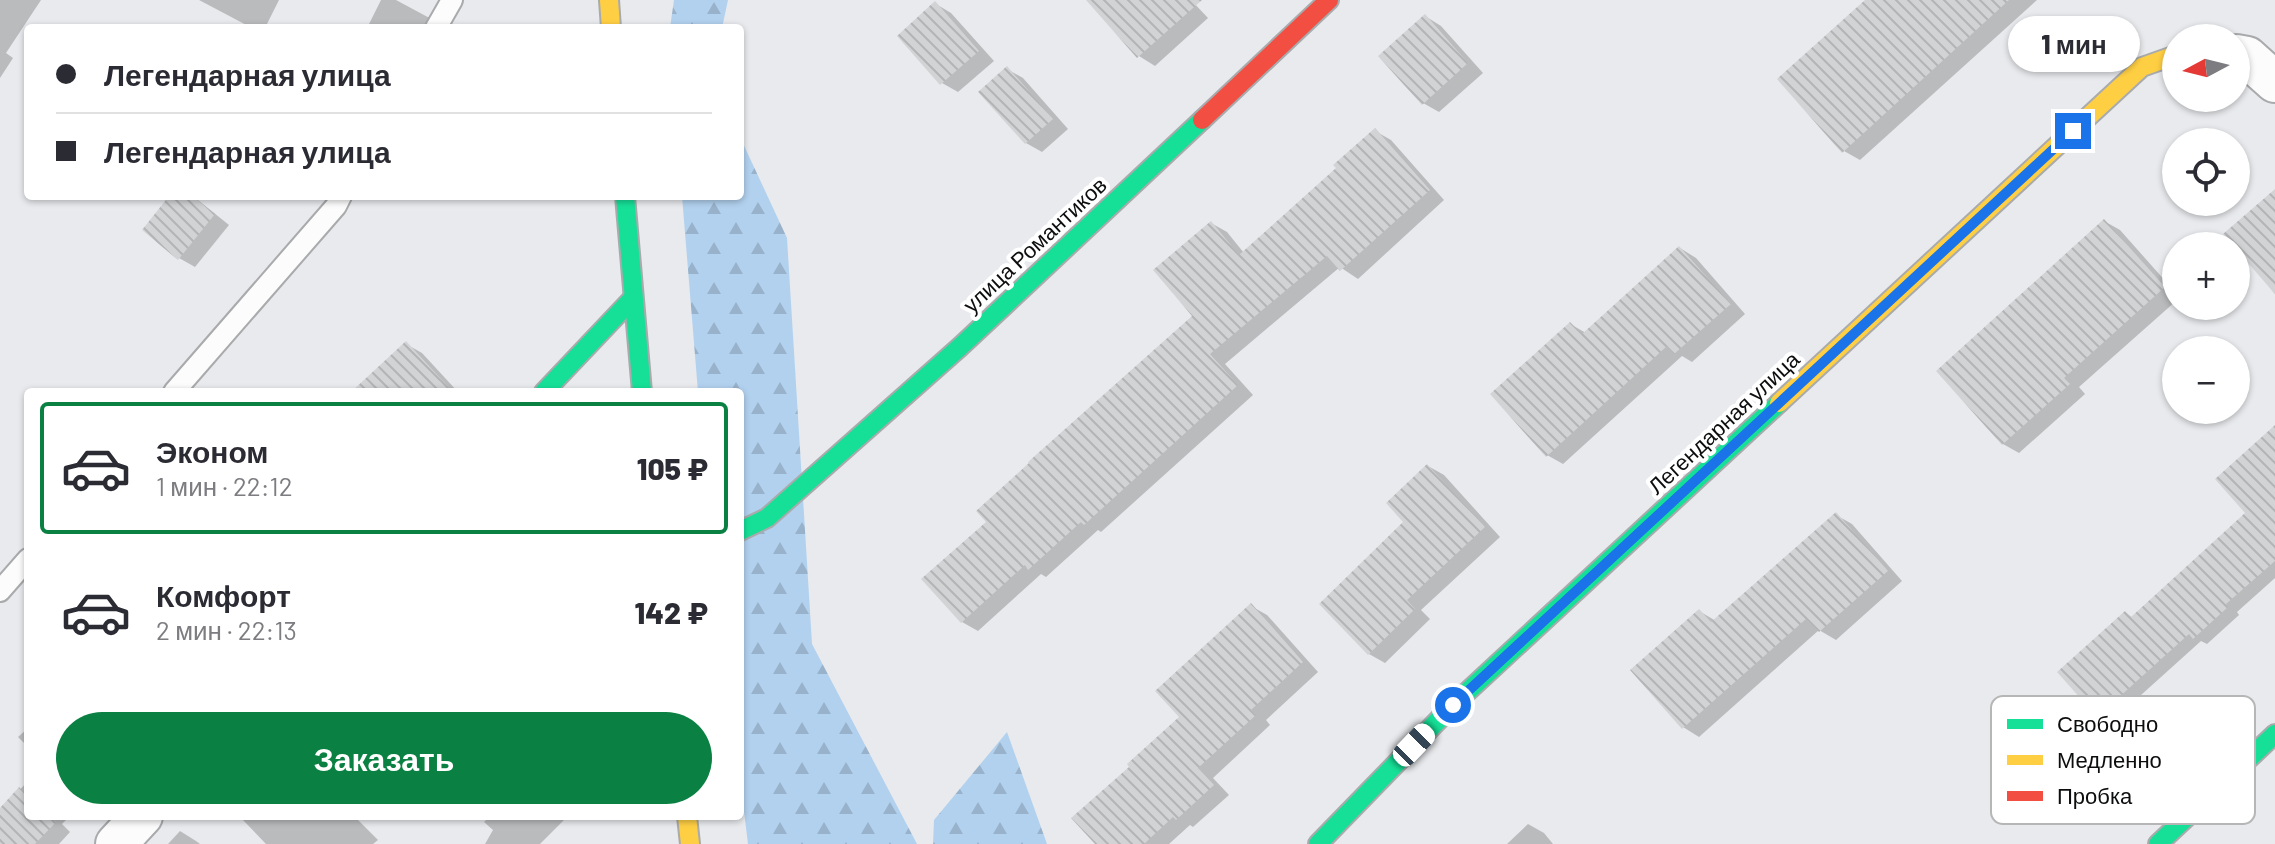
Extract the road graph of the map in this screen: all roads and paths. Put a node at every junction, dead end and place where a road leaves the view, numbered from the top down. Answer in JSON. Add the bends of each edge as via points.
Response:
{"nodes":[{"id":1,"x":452,"y":0,"type":"edge"},
{"id":2,"x":609,"y":0,"type":"edge"},
{"id":3,"x":1329,"y":0,"type":"edge"},
{"id":4,"x":438,"y":24,"type":"edge"},
{"id":5,"x":611,"y":24,"type":"edge"},
{"id":6,"x":2162,"y":60,"type":"edge"},
{"id":7,"x":2250,"y":60,"type":"edge"},
{"id":8,"x":2275,"y":82,"type":"edge"},
{"id":9,"x":339,"y":200,"type":"edge"},
{"id":10,"x":625,"y":200,"type":"edge"},
{"id":11,"x":633,"y":298,"type":"junction"},
{"id":12,"x":177,"y":388,"type":"edge"},
{"id":13,"x":548,"y":388,"type":"edge"},
{"id":14,"x":642,"y":388,"type":"edge"},
{"id":15,"x":744,"y":529,"type":"edge"},
{"id":16,"x":24,"y":564,"type":"edge"},
{"id":17,"x":0,"y":591,"type":"edge"},
{"id":18,"x":2275,"y":734,"type":"edge"},
{"id":19,"x":2255,"y":753,"type":"edge"},
{"id":20,"x":138,"y":820,"type":"edge"},
{"id":21,"x":687,"y":820,"type":"edge"},
{"id":22,"x":2179,"y":824,"type":"edge"},
{"id":23,"x":116,"y":844,"type":"edge"},
{"id":24,"x":690,"y":844,"type":"edge"},
{"id":25,"x":1318,"y":844,"type":"edge"},
{"id":26,"x":2158,"y":844,"type":"edge"}],
"edges":[{"from":1,"to":4,"type":"lane"},
{"from":2,"to":5,"type":"street"},
{"from":3,"to":15,"type":"street","name":"улица Романтиков","via":[[961,346],[767,518]]},
{"from":6,"to":25,"type":"street","name":"Легендарная улица","via":[[2142,67],[1453,705]]},
{"from":7,"to":8,"type":"street"},
{"from":9,"to":12,"type":"lane"},
{"from":10,"to":11,"type":"street"},
{"from":11,"to":13,"type":"street"},
{"from":11,"to":14,"type":"street"},
{"from":16,"to":17,"type":"lane"},
{"from":18,"to":19,"type":"street"},
{"from":20,"to":23,"type":"street"},
{"from":21,"to":24,"type":"street"},
{"from":22,"to":26,"type":"street"}]}
